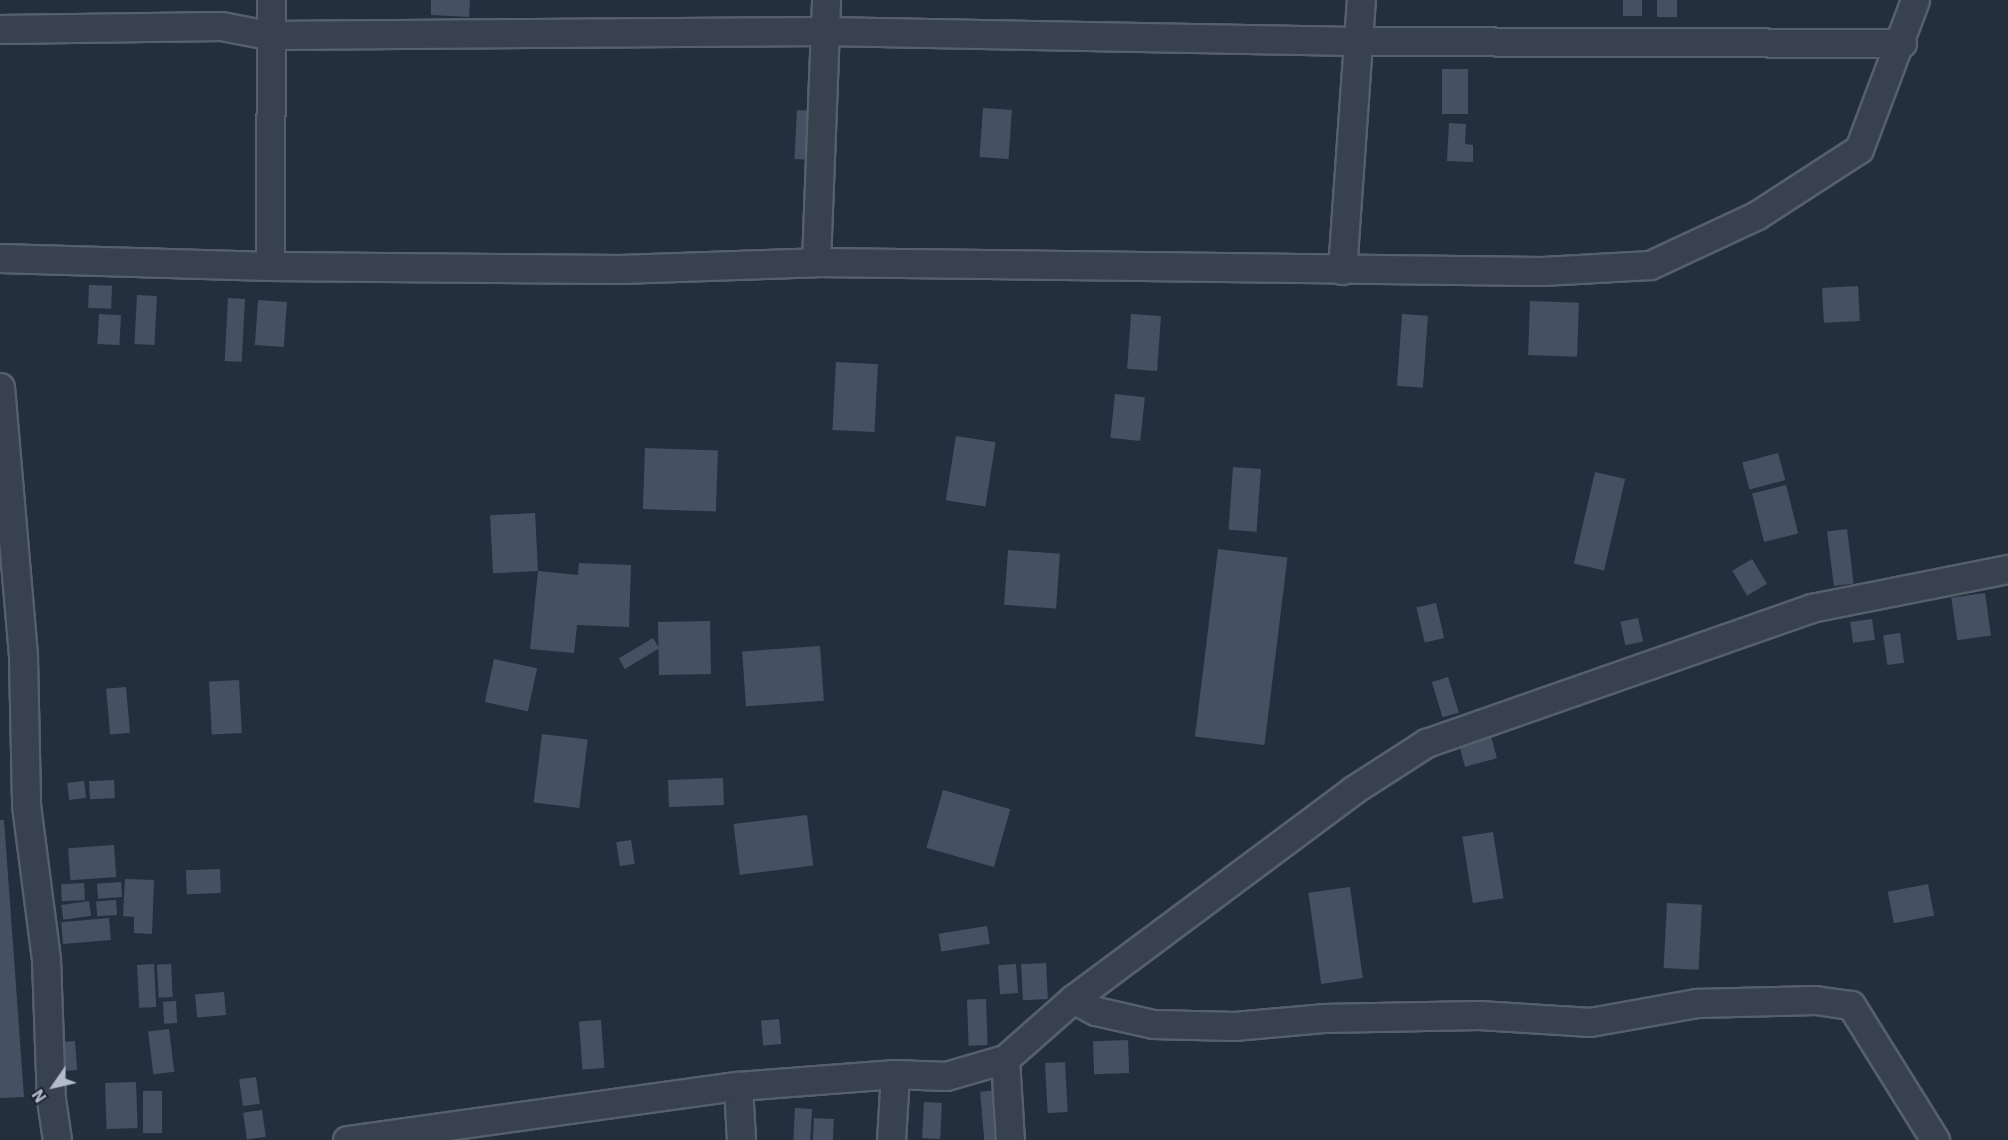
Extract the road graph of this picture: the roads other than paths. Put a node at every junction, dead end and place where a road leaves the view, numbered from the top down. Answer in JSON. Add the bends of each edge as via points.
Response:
{"nodes":[{"id":1,"x":271,"y":0,"type":"edge"},
{"id":2,"x":826,"y":0,"type":"edge"},
{"id":3,"x":1361,"y":0,"type":"edge"},
{"id":4,"x":1915,"y":0,"type":"edge"},
{"id":5,"x":0,"y":29,"type":"edge"},
{"id":6,"x":825,"y":31,"type":"junction"},
{"id":7,"x":268,"y":35,"type":"junction"},
{"id":8,"x":1355,"y":41,"type":"junction"},
{"id":9,"x":1902,"y":44,"type":"junction"},
{"id":10,"x":0,"y":258,"type":"edge"},
{"id":11,"x":816,"y":262,"type":"junction"},
{"id":12,"x":270,"y":266,"type":"junction"},
{"id":13,"x":1342,"y":270,"type":"junction"},
{"id":14,"x":0,"y":387,"type":"edge"},
{"id":15,"x":2008,"y":569,"type":"edge"},
{"id":16,"x":1073,"y":999,"type":"junction"},
{"id":17,"x":1005,"y":1059,"type":"junction"},
{"id":18,"x":895,"y":1074,"type":"junction"},
{"id":19,"x":738,"y":1086,"type":"junction"},
{"id":20,"x":428,"y":1134,"type":"edge"},
{"id":21,"x":57,"y":1140,"type":"edge"},
{"id":22,"x":347,"y":1140,"type":"edge"},
{"id":23,"x":741,"y":1140,"type":"edge"},
{"id":24,"x":891,"y":1140,"type":"edge"},
{"id":25,"x":1010,"y":1140,"type":"edge"},
{"id":26,"x":1935,"y":1140,"type":"edge"}],
"edges":[{"from":1,"to":7,"type":"street"},
{"from":2,"to":6,"type":"street"},
{"from":3,"to":8,"type":"street"},
{"from":4,"to":9,"type":"street"},
{"from":5,"to":7,"type":"street","via":[[221,26]]},
{"from":6,"to":7,"type":"street"},
{"from":6,"to":8,"type":"street"},
{"from":6,"to":11,"type":"street"},
{"from":7,"to":12,"type":"street"},
{"from":8,"to":9,"type":"street"},
{"from":8,"to":13,"type":"street"},
{"from":9,"to":13,"type":"street","via":[[1859,149],[1757,215],[1650,265],[1543,271]]},
{"from":10,"to":12,"type":"street"},
{"from":11,"to":12,"type":"street","via":[[620,269]]},
{"from":11,"to":13,"type":"street"},
{"from":14,"to":21,"type":"street","via":[[23,657],[26,805],[45,959],[51,1100]]},
{"from":15,"to":16,"type":"street","via":[[1811,609],[1426,743],[1353,790]]},
{"from":16,"to":17,"type":"street"},
{"from":16,"to":26,"type":"street","via":[[1096,1011],[1153,1024],[1234,1026],[1323,1018],[1479,1015],[1590,1022],[1696,1003],[1815,1000],[1851,1005]]},
{"from":17,"to":18,"type":"street","via":[[946,1076]]},
{"from":17,"to":25,"type":"street"},
{"from":18,"to":19,"type":"street"},
{"from":18,"to":24,"type":"street"},
{"from":19,"to":20,"type":"street"},
{"from":19,"to":23,"type":"street"},
{"from":20,"to":22,"type":"street"}]}
